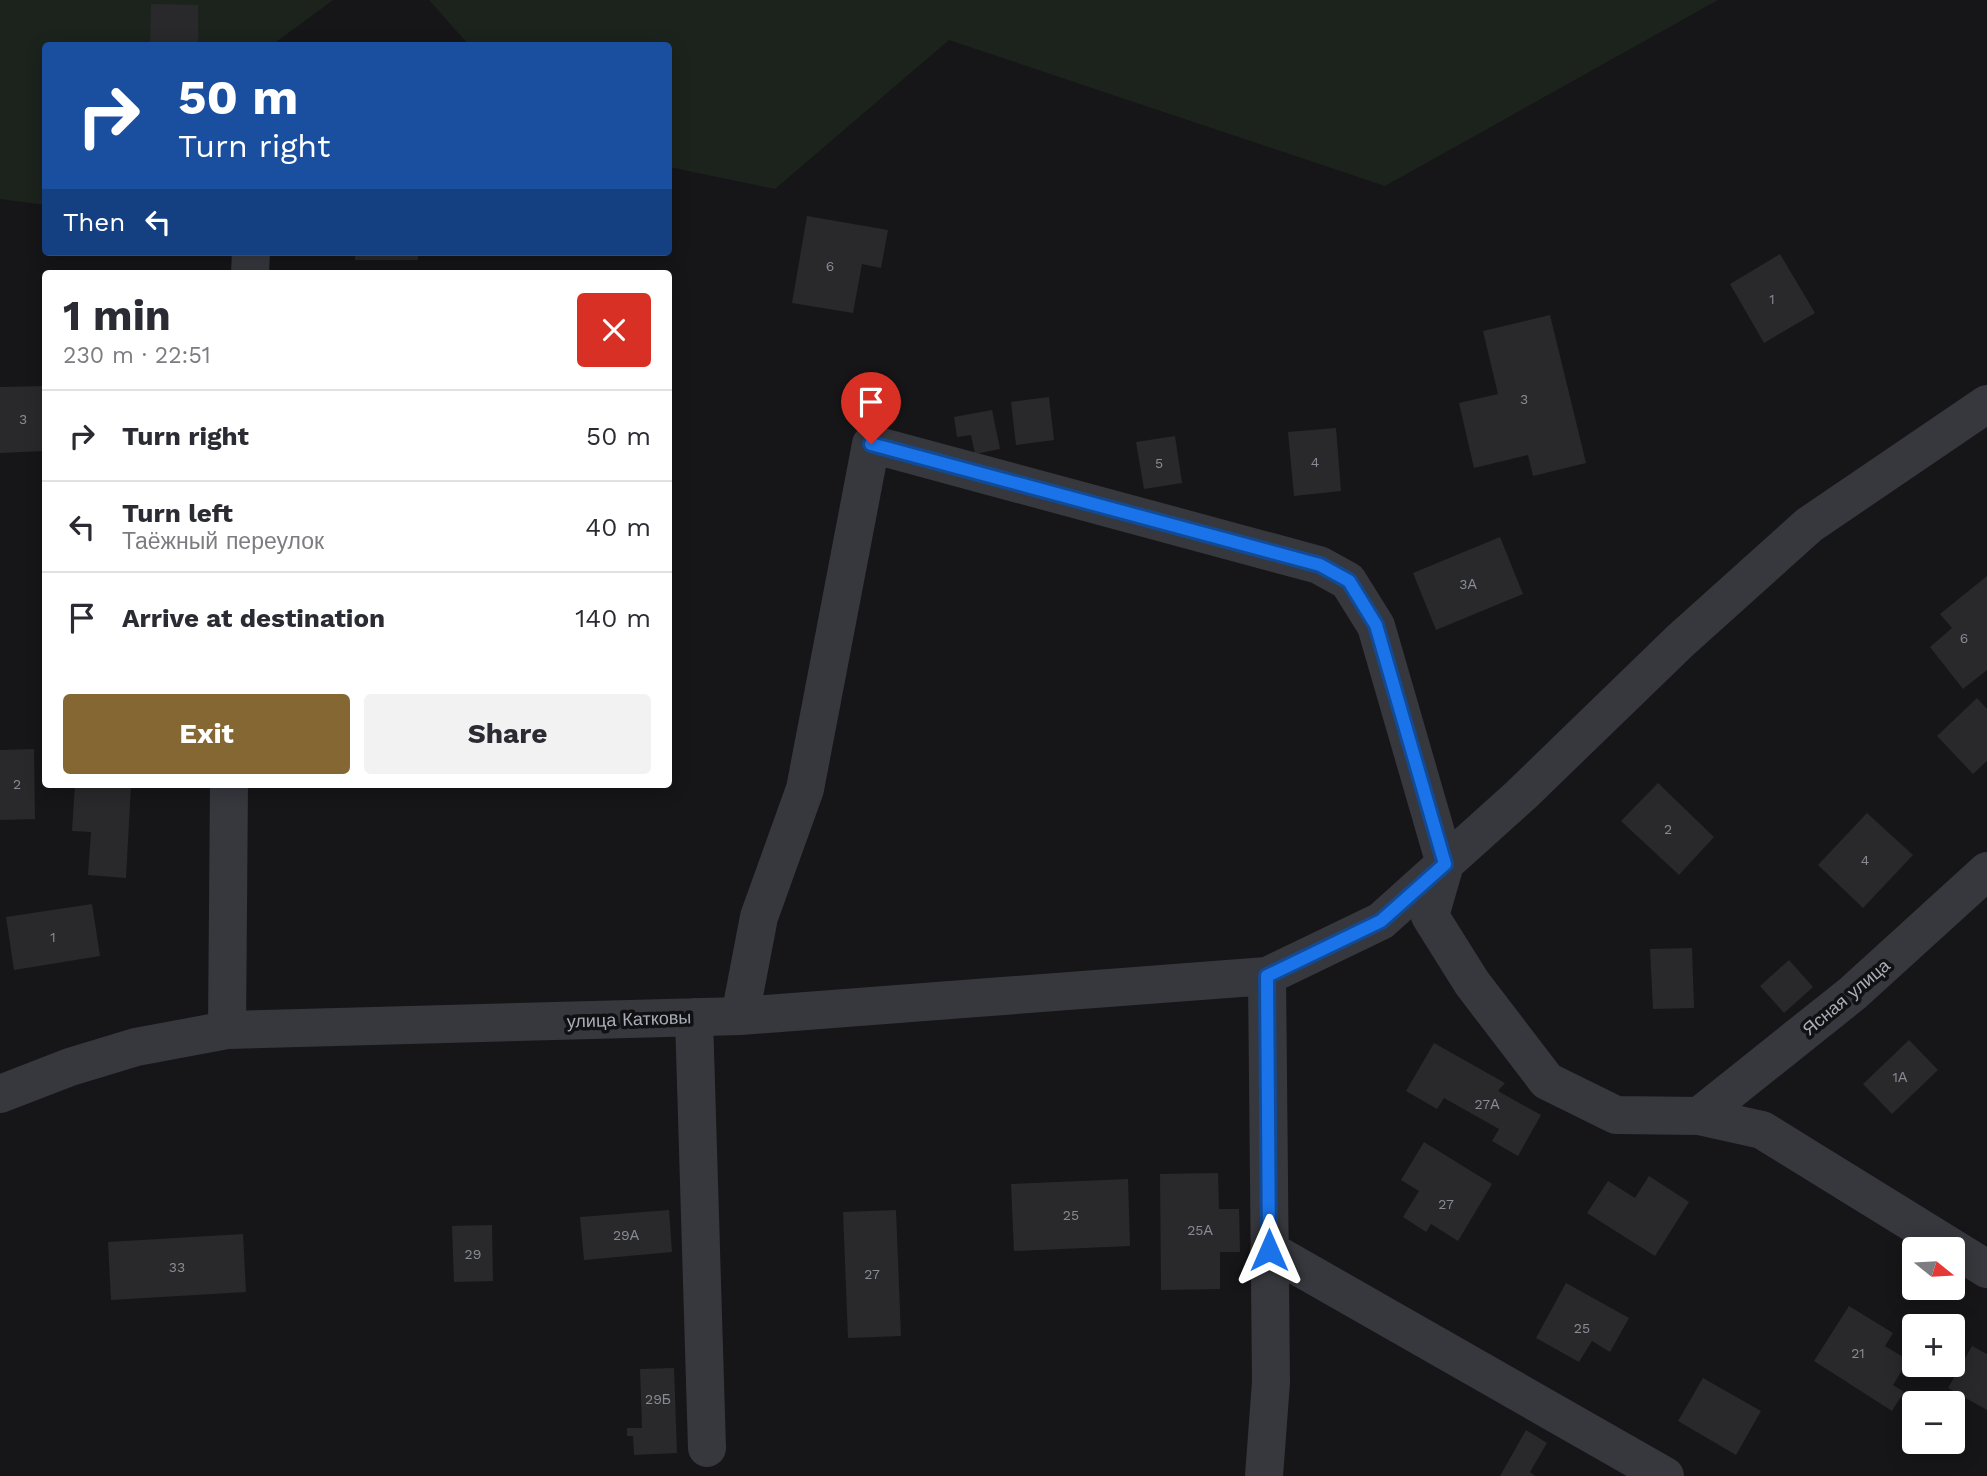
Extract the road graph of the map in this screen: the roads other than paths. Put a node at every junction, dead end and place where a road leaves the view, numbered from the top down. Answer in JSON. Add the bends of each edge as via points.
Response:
{"nodes":[{"id":1,"x":1987,"y":404,"type":"edge"},
{"id":2,"x":229,"y":788,"type":"edge"},
{"id":3,"x":1445,"y":864,"type":"junction"},
{"id":4,"x":1987,"y":871,"type":"edge"},
{"id":5,"x":1267,"y":976,"type":"junction"},
{"id":6,"x":740,"y":1016,"type":"junction"},
{"id":7,"x":694,"y":1017,"type":"junction"},
{"id":8,"x":227,"y":1030,"type":"junction"},
{"id":9,"x":0,"y":1094,"type":"edge"},
{"id":10,"x":1699,"y":1115,"type":"junction"},
{"id":11,"x":1269,"y":1250,"type":"junction"},
{"id":12,"x":1987,"y":1269,"type":"edge"},
{"id":13,"x":707,"y":1448,"type":"dead end"},
{"id":14,"x":1264,"y":1476,"type":"edge"},
{"id":15,"x":1665,"y":1476,"type":"edge"}],
"edges":[{"from":1,"to":3,"type":"street","via":[[1809,525]]},
{"from":2,"to":8,"type":"street"},
{"from":3,"to":5,"type":"street","via":[[1381,921]]},
{"from":3,"to":6,"type":"street","via":[[1376,625],[1349,581],[1320,565],[871,444],[805,789],[759,917]]},
{"from":3,"to":10,"type":"street","via":[[1430,916],[1472,983],[1547,1081],[1616,1115]]},
{"from":4,"to":10,"type":"street","name":"Ясная улица","via":[[1853,993]]},
{"from":5,"to":6,"type":"street","name":"улица Катковы"},
{"from":5,"to":11,"type":"street"},
{"from":6,"to":7,"type":"street","name":"улица Катковы"},
{"from":7,"to":8,"type":"street","name":"улица Катковы"},
{"from":7,"to":13,"type":"street"},
{"from":8,"to":9,"type":"street","name":"улица Катковы","via":[[136,1047]]},
{"from":10,"to":12,"type":"street","via":[[1762,1130]]},
{"from":11,"to":14,"type":"street","via":[[1271,1382]]},
{"from":11,"to":15,"type":"street"}]}
